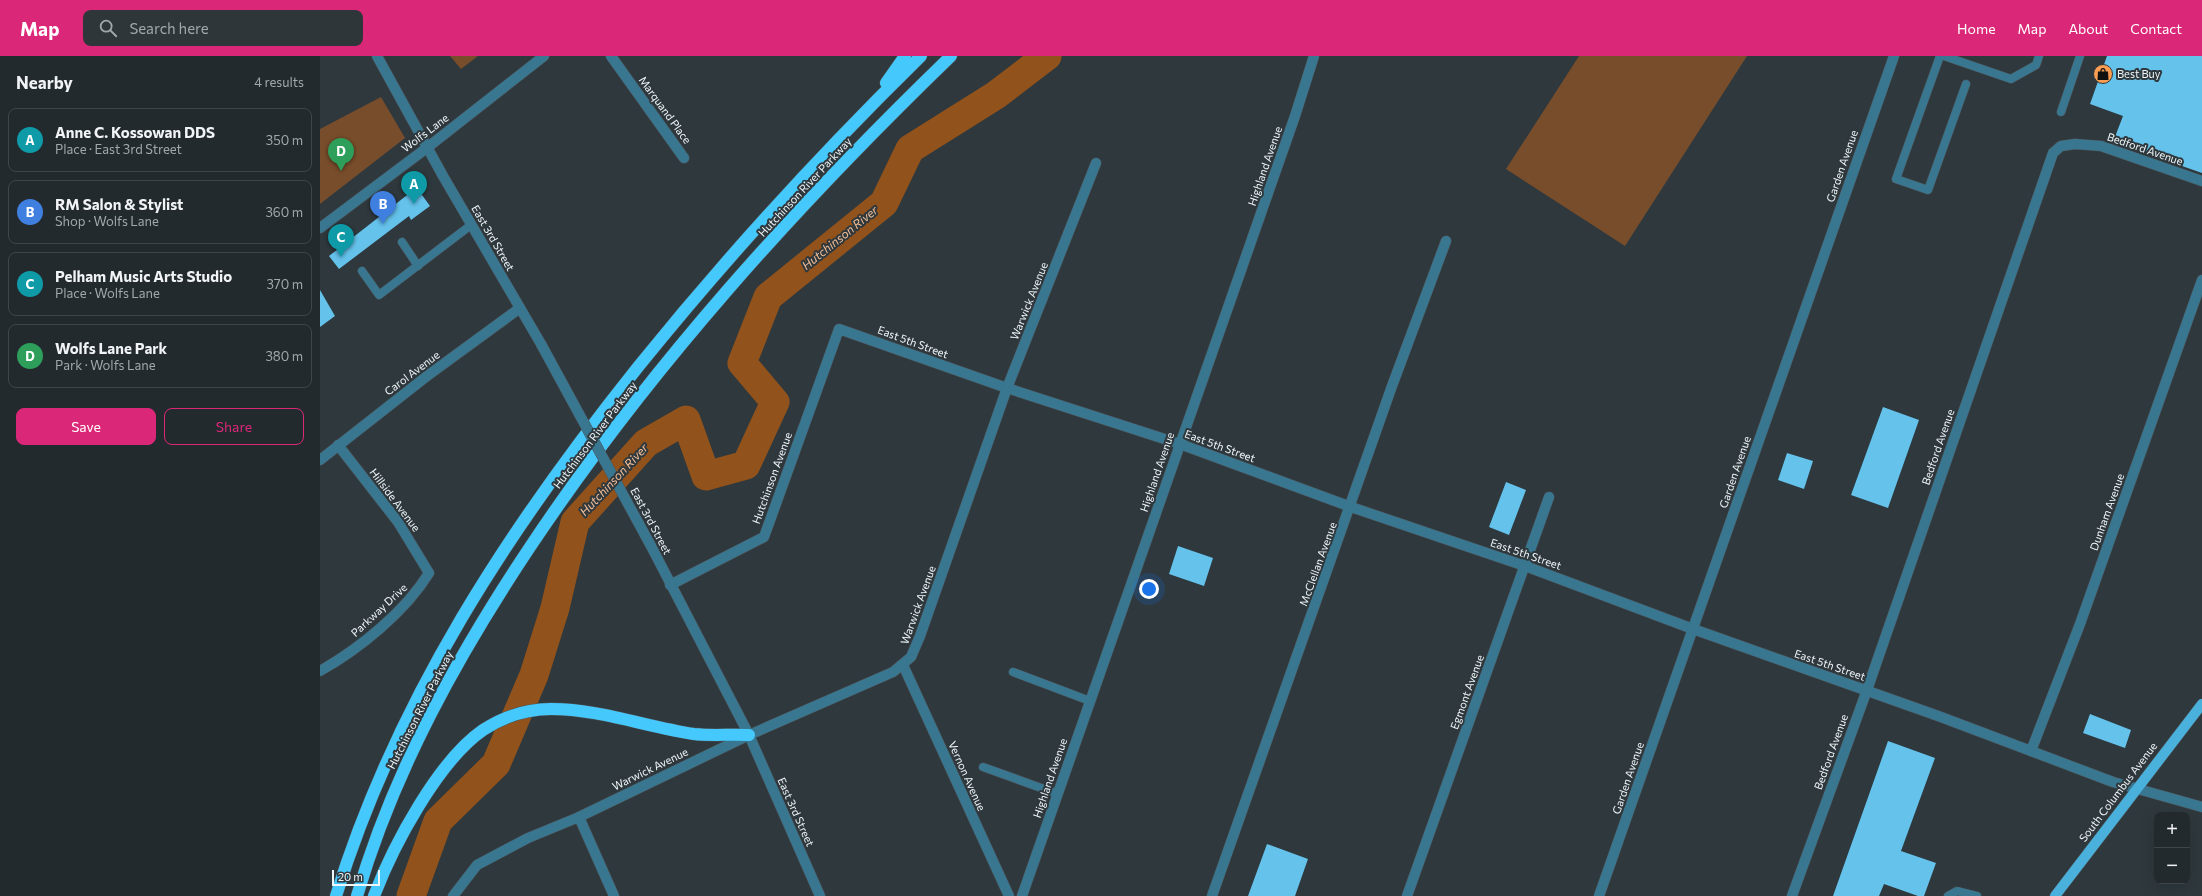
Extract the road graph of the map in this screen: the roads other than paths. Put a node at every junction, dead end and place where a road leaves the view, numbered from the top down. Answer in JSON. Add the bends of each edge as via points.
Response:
{"nodes":[{"id":1,"x":378,"y":56,"type":"edge"},
{"id":2,"x":544,"y":56,"type":"edge"},
{"id":3,"x":611,"y":56,"type":"edge"},
{"id":4,"x":905,"y":56,"type":"edge"},
{"id":5,"x":922,"y":56,"type":"edge"},
{"id":6,"x":950,"y":56,"type":"edge"},
{"id":7,"x":1314,"y":56,"type":"edge"},
{"id":8,"x":1894,"y":56,"type":"edge"},
{"id":9,"x":1940,"y":56,"type":"edge"},
{"id":10,"x":1944,"y":56,"type":"edge"},
{"id":11,"x":2039,"y":56,"type":"edge"},
{"id":12,"x":2080,"y":56,"type":"edge"},
{"id":13,"x":1966,"y":84,"type":"dead end"},
{"id":14,"x":867,"y":109,"type":"junction"},
{"id":15,"x":2061,"y":112,"type":"dead end"},
{"id":16,"x":428,"y":147,"type":"junction"},
{"id":17,"x":684,"y":158,"type":"dead end"},
{"id":18,"x":1096,"y":163,"type":"dead end"},
{"id":19,"x":2202,"y":181,"type":"edge"},
{"id":20,"x":471,"y":225,"type":"junction"},
{"id":21,"x":320,"y":228,"type":"edge"},
{"id":22,"x":1446,"y":241,"type":"dead end"},
{"id":23,"x":402,"y":242,"type":"dead end"},
{"id":24,"x":418,"y":266,"type":"junction"},
{"id":25,"x":362,"y":271,"type":"dead end"},
{"id":26,"x":2202,"y":280,"type":"edge"},
{"id":27,"x":520,"y":308,"type":"junction"},
{"id":28,"x":840,"y":329,"type":"joint"},
{"id":29,"x":1007,"y":388,"type":"junction"},
{"id":30,"x":1180,"y":444,"type":"junction"},
{"id":31,"x":338,"y":445,"type":"junction"},
{"id":32,"x":320,"y":460,"type":"edge"},
{"id":33,"x":1549,"y":497,"type":"dead end"},
{"id":34,"x":1351,"y":507,"type":"junction"},
{"id":35,"x":1525,"y":566,"type":"junction"},
{"id":36,"x":429,"y":573,"type":"joint"},
{"id":37,"x":670,"y":585,"type":"junction"},
{"id":38,"x":1693,"y":629,"type":"junction"},
{"id":39,"x":903,"y":665,"type":"junction"},
{"id":40,"x":320,"y":671,"type":"edge"},
{"id":41,"x":1013,"y":672,"type":"dead end"},
{"id":42,"x":1867,"y":690,"type":"junction"},
{"id":43,"x":1090,"y":701,"type":"junction"},
{"id":44,"x":2202,"y":704,"type":"edge"},
{"id":45,"x":749,"y":735,"type":"junction"},
{"id":46,"x":2031,"y":751,"type":"junction"},
{"id":47,"x":983,"y":767,"type":"dead end"},
{"id":48,"x":2136,"y":790,"type":"junction"},
{"id":49,"x":1058,"y":794,"type":"junction"},
{"id":50,"x":2202,"y":807,"type":"edge"},
{"id":51,"x":579,"y":817,"type":"junction"},
{"id":52,"x":336,"y":896,"type":"edge"},
{"id":53,"x":357,"y":896,"type":"edge"},
{"id":54,"x":374,"y":896,"type":"edge"},
{"id":55,"x":453,"y":896,"type":"edge"},
{"id":56,"x":614,"y":896,"type":"edge"},
{"id":57,"x":820,"y":896,"type":"edge"},
{"id":58,"x":1009,"y":896,"type":"edge"},
{"id":59,"x":1022,"y":896,"type":"edge"},
{"id":60,"x":1212,"y":896,"type":"edge"},
{"id":61,"x":1407,"y":896,"type":"edge"},
{"id":62,"x":1599,"y":896,"type":"edge"},
{"id":63,"x":1792,"y":896,"type":"edge"},
{"id":64,"x":1948,"y":896,"type":"edge"},
{"id":65,"x":1977,"y":896,"type":"edge"},
{"id":66,"x":2055,"y":896,"type":"edge"}],
"edges":[{"from":1,"to":16,"type":"street","name":"East 3rd Street"},
{"from":2,"to":16,"type":"street","name":"Wolfs Lane"},
{"from":3,"to":17,"type":"street","name":"Marquand Place"},
{"from":4,"to":14,"type":"highway"},
{"from":5,"to":14,"type":"highway","name":"Hutchinson River Parkway"},
{"from":6,"to":53,"type":"highway","name":"Hutchinson River Parkway","via":[[815,194],[723,297],[615,428],[562,501],[508,580],[443,690],[390,802]]},
{"from":7,"to":30,"type":"street","name":"Highland Avenue"},
{"from":8,"to":38,"type":"street","name":"Garden Avenue"},
{"from":9,"to":13,"type":"lane","via":[[1896,179],[1928,190]]},
{"from":10,"to":11,"type":"lane","via":[[2011,79],[2036,65]]},
{"from":12,"to":15,"type":"lane"},
{"from":14,"to":52,"type":"highway","name":"Hutchinson River Parkway","via":[[770,212],[682,314],[570,455],[500,555],[439,655],[404,723],[365,812]]},
{"from":16,"to":20,"type":"street","name":"East 3rd Street"},
{"from":16,"to":21,"type":"street","name":"Wolfs Lane"},
{"from":18,"to":29,"type":"street","name":"Warwick Avenue"},
{"from":19,"to":42,"type":"street","name":"Bedford Avenue","via":[[2101,146],[2061,146],[2053,153]]},
{"from":20,"to":24,"type":"lane"},
{"from":20,"to":27,"type":"street","name":"East 3rd Street"},
{"from":22,"to":34,"type":"street","name":"McClellan Avenue","via":[[1392,386]]},
{"from":23,"to":24,"type":"lane"},
{"from":24,"to":25,"type":"lane","via":[[379,295]]},
{"from":26,"to":46,"type":"street","name":"Dunham Avenue","via":[[2080,624]]},
{"from":27,"to":31,"type":"street","name":"Carol Avenue"},
{"from":27,"to":37,"type":"street","name":"East 3rd Street","bridge":true},
{"from":28,"to":29,"type":"street","name":"East 5th Street"},
{"from":28,"to":37,"type":"street","name":"Hutchinson Avenue","via":[[764,537]]},
{"from":29,"to":30,"type":"street","name":"East 5th Street"},
{"from":29,"to":39,"type":"street","name":"Warwick Avenue","via":[[920,636],[911,657]]},
{"from":30,"to":34,"type":"street","name":"East 5th Street"},
{"from":30,"to":43,"type":"street","name":"Highland Avenue"},
{"from":31,"to":32,"type":"street","name":"Carol Avenue"},
{"from":31,"to":36,"type":"street","name":"Hillside Avenue","via":[[398,522]]},
{"from":33,"to":35,"type":"street","name":"Egmont Avenue"},
{"from":34,"to":35,"type":"street","name":"East 5th Street"},
{"from":34,"to":60,"type":"street","name":"McClellan Avenue"},
{"from":35,"to":38,"type":"street","name":"East 5th Street"},
{"from":35,"to":61,"type":"street","name":"Egmont Avenue"},
{"from":36,"to":40,"type":"street","name":"Parkway Drive","via":[[421,587],[371,636],[343,658]]},
{"from":37,"to":45,"type":"street","name":"East 3rd Street"},
{"from":38,"to":42,"type":"street","name":"East 5th Street"},
{"from":38,"to":62,"type":"street","name":"Garden Avenue"},
{"from":39,"to":45,"type":"street","name":"Warwick Avenue","via":[[894,672]]},
{"from":39,"to":58,"type":"street","name":"Vernon Avenue"},
{"from":41,"to":43,"type":"lane"},
{"from":42,"to":46,"type":"street","name":"East 5th Street"},
{"from":42,"to":63,"type":"street","name":"Bedford Avenue"},
{"from":43,"to":49,"type":"street","name":"Highland Avenue"},
{"from":44,"to":48,"type":"main road","name":"South Columbus Avenue"},
{"from":45,"to":51,"type":"street","name":"Warwick Avenue"},
{"from":45,"to":54,"type":"highway","via":[[695,734],[581,712],[550,709],[525,711],[489,727],[460,750],[430,790],[408,826]]},
{"from":45,"to":57,"type":"street","name":"East 3rd Street"},
{"from":46,"to":48,"type":"street","name":"East 5th Street"},
{"from":47,"to":49,"type":"lane"},
{"from":48,"to":50,"type":"street","name":"East 5th Street"},
{"from":48,"to":66,"type":"main road","name":"South Columbus Avenue"},
{"from":49,"to":59,"type":"street","name":"Highland Avenue"},
{"from":51,"to":55,"type":"street","name":"Warwick Avenue","via":[[528,838],[477,865]]},
{"from":51,"to":56,"type":"street"},
{"from":64,"to":65,"type":"lane","via":[[1957,891]]}]}
